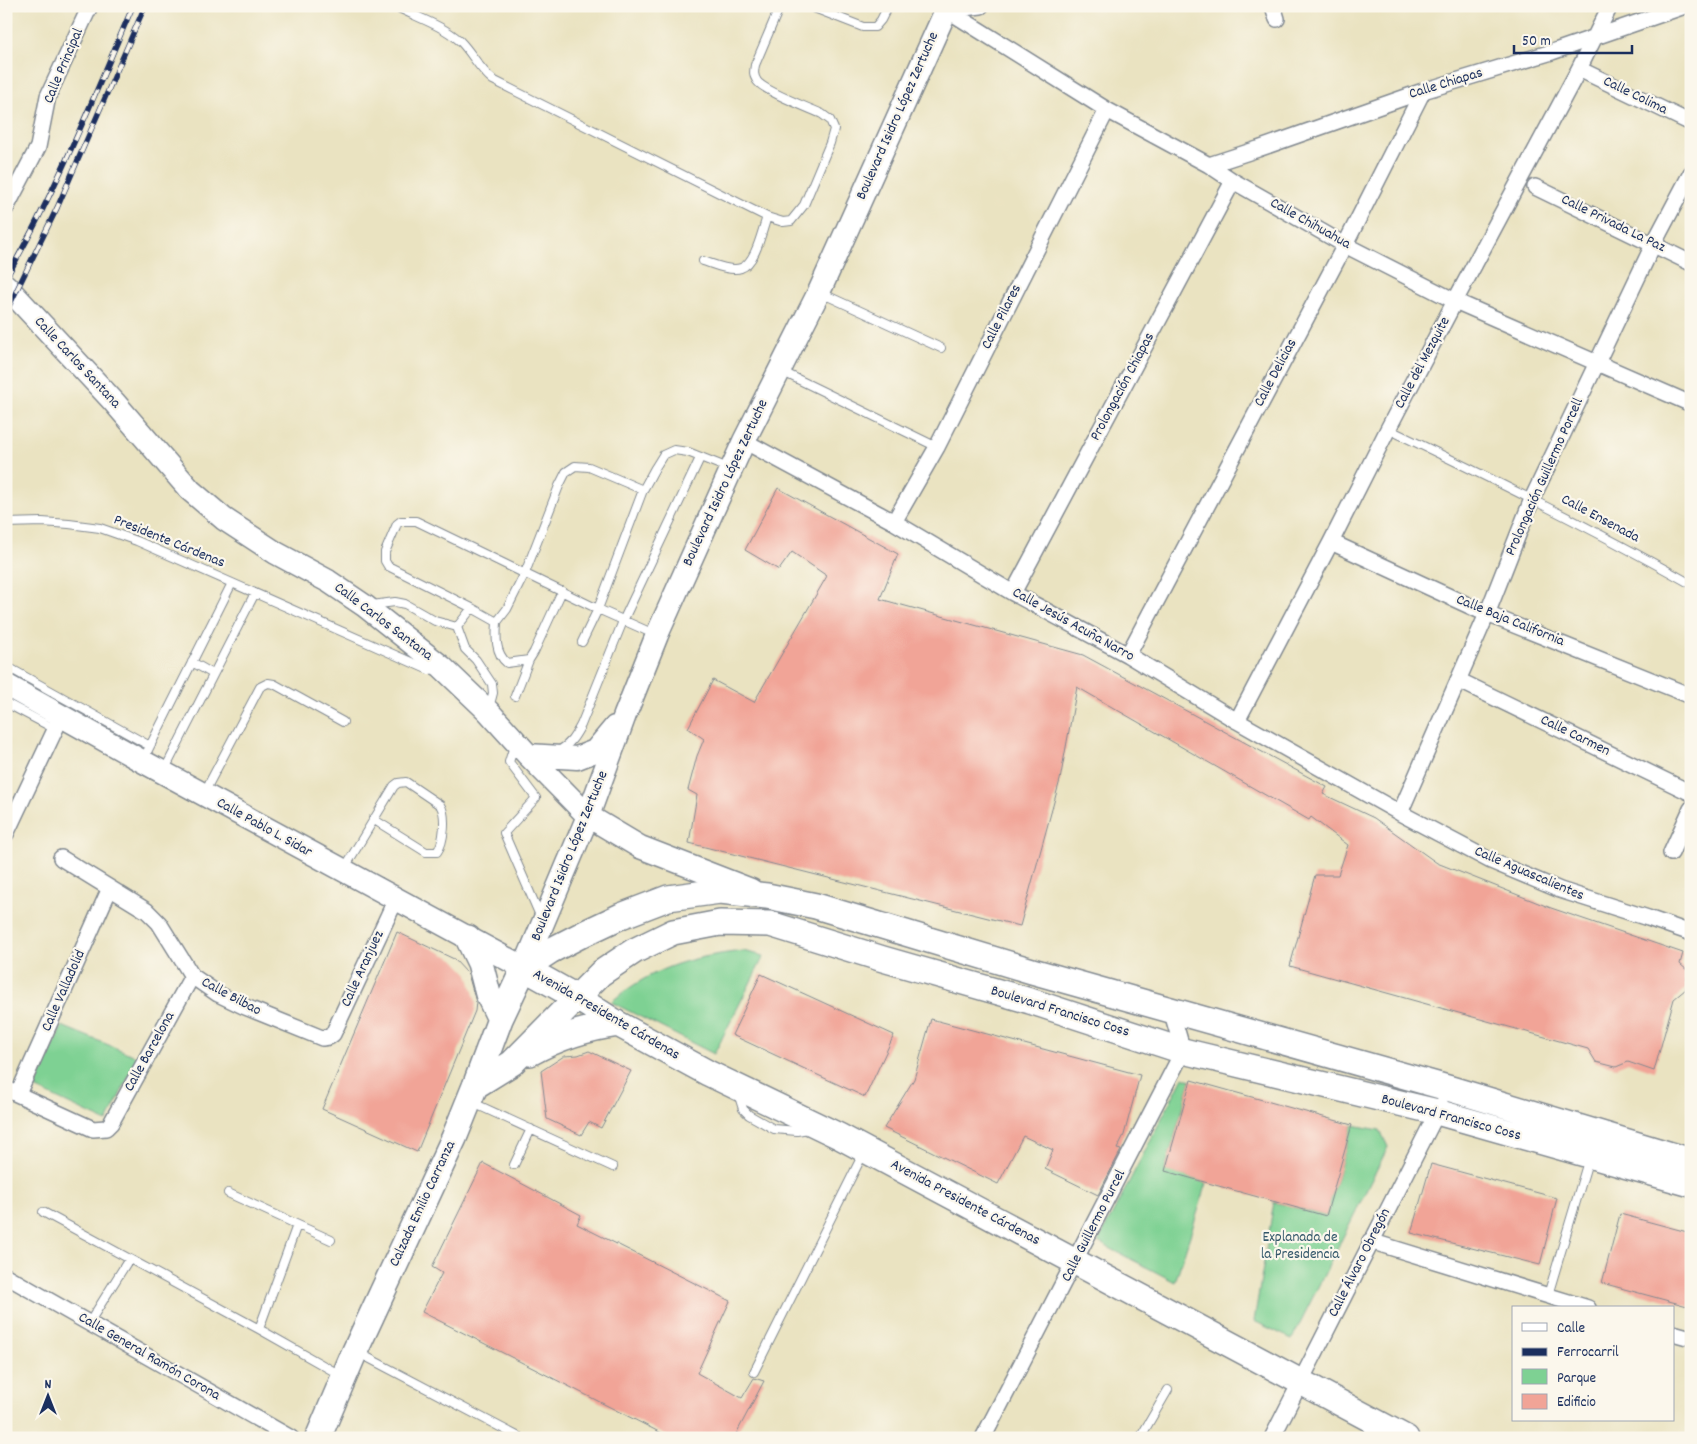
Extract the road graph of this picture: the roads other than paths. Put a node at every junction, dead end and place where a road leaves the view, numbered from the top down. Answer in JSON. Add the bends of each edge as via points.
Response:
{"nodes":[{"id":1,"x":90,"y":6,"type":"edge"},
{"id":2,"x":395,"y":6,"type":"edge"},
{"id":3,"x":780,"y":6,"type":"edge"},
{"id":4,"x":809,"y":6,"type":"edge"},
{"id":5,"x":888,"y":6,"type":"edge"},
{"id":6,"x":1610,"y":6,"type":"edge"},
{"id":7,"x":1685,"y":6,"type":"edge"},
{"id":8,"x":977,"y":7,"type":"edge"},
{"id":9,"x":948,"y":8,"type":"edge"},
{"id":10,"x":1596,"y":36,"type":"junction"},
{"id":11,"x":1579,"y":69,"type":"junction"},
{"id":12,"x":1423,"y":91,"type":"junction"},
{"id":13,"x":1107,"y":110,"type":"junction"},
{"id":14,"x":1691,"y":123,"type":"edge"},
{"id":15,"x":1208,"y":165,"type":"junction"},
{"id":16,"x":1691,"y":174,"type":"edge"},
{"id":17,"x":1233,"y":181,"type":"junction"},
{"id":18,"x":1535,"y":187,"type":"dead end"},
{"id":19,"x":6,"y":208,"type":"edge"},
{"id":20,"x":767,"y":217,"type":"junction"},
{"id":21,"x":1654,"y":243,"type":"junction"},
{"id":22,"x":1345,"y":245,"type":"junction"},
{"id":23,"x":703,"y":262,"type":"dead end"},
{"id":24,"x":1691,"y":263,"type":"edge"},
{"id":25,"x":6,"y":286,"type":"edge"},
{"id":26,"x":819,"y":292,"type":"junction"},
{"id":27,"x":1455,"y":301,"type":"junction"},
{"id":28,"x":941,"y":348,"type":"dead end"},
{"id":29,"x":1596,"y":364,"type":"junction"},
{"id":30,"x":780,"y":371,"type":"junction"},
{"id":31,"x":1691,"y":404,"type":"edge"},
{"id":32,"x":1388,"y":429,"type":"junction"},
{"id":33,"x":744,"y":441,"type":"junction"},
{"id":34,"x":937,"y":447,"type":"junction"},
{"id":35,"x":700,"y":458,"type":"junction"},
{"id":36,"x":731,"y":469,"type":"junction"},
{"id":37,"x":643,"y":490,"type":"junction"},
{"id":38,"x":1532,"y":499,"type":"junction"},
{"id":39,"x":894,"y":522,"type":"junction"},
{"id":40,"x":6,"y":523,"type":"edge"},
{"id":41,"x":1332,"y":542,"type":"junction"},
{"id":42,"x":524,"y":573,"type":"junction"},
{"id":43,"x":232,"y":583,"type":"junction"},
{"id":44,"x":1691,"y":584,"type":"edge"},
{"id":45,"x":562,"y":592,"type":"junction"},
{"id":46,"x":255,"y":593,"type":"junction"},
{"id":47,"x":1013,"y":593,"type":"junction"},
{"id":48,"x":365,"y":606,"type":"junction"},
{"id":49,"x":472,"y":608,"type":"junction"},
{"id":50,"x":598,"y":609,"type":"junction"},
{"id":51,"x":1487,"y":614,"type":"junction"},
{"id":52,"x":623,"y":621,"type":"junction"},
{"id":53,"x":497,"y":622,"type":"junction"},
{"id":54,"x":456,"y":627,"type":"junction"},
{"id":55,"x":657,"y":635,"type":"junction"},
{"id":56,"x":582,"y":642,"type":"dead end"},
{"id":57,"x":1128,"y":655,"type":"junction"},
{"id":58,"x":528,"y":660,"type":"junction"},
{"id":59,"x":192,"y":662,"type":"junction"},
{"id":60,"x":6,"y":666,"type":"edge"},
{"id":61,"x":442,"y":667,"type":"junction"},
{"id":62,"x":213,"y":674,"type":"junction"},
{"id":63,"x":1458,"y":680,"type":"junction"},
{"id":64,"x":6,"y":685,"type":"edge"},
{"id":65,"x":515,"y":696,"type":"dead end"},
{"id":66,"x":1691,"y":696,"type":"edge"},
{"id":67,"x":6,"y":703,"type":"edge"},
{"id":68,"x":488,"y":711,"type":"junction"},
{"id":69,"x":625,"y":715,"type":"junction"},
{"id":70,"x":1237,"y":721,"type":"junction"},
{"id":71,"x":58,"y":722,"type":"junction"},
{"id":72,"x":343,"y":722,"type":"dead end"},
{"id":73,"x":531,"y":751,"type":"junction"},
{"id":74,"x":146,"y":754,"type":"junction"},
{"id":75,"x":163,"y":772,"type":"junction"},
{"id":76,"x":1691,"y":793,"type":"edge"},
{"id":77,"x":203,"y":794,"type":"junction"},
{"id":78,"x":1691,"y":809,"type":"edge"},
{"id":79,"x":1400,"y":813,"type":"junction"},
{"id":80,"x":588,"y":816,"type":"junction"},
{"id":81,"x":373,"y":819,"type":"junction"},
{"id":82,"x":6,"y":834,"type":"edge"},
{"id":83,"x":1670,"y":853,"type":"dead end"},
{"id":84,"x":61,"y":858,"type":"dead end"},
{"id":85,"x":343,"y":870,"type":"junction"},
{"id":86,"x":110,"y":888,"type":"junction"},
{"id":87,"x":767,"y":896,"type":"junction"},
{"id":88,"x":396,"y":899,"type":"junction"},
{"id":89,"x":543,"y":923,"type":"junction"},
{"id":90,"x":1691,"y":933,"type":"edge"},
{"id":91,"x":468,"y":938,"type":"junction"},
{"id":92,"x":883,"y":959,"type":"junction"},
{"id":93,"x":524,"y":968,"type":"junction"},
{"id":94,"x":1032,"y":971,"type":"junction"},
{"id":95,"x":192,"y":976,"type":"junction"},
{"id":96,"x":1116,"y":994,"type":"junction"},
{"id":97,"x":576,"y":997,"type":"junction"},
{"id":98,"x":1030,"y":1001,"type":"junction"},
{"id":99,"x":1171,"y":1010,"type":"junction"},
{"id":100,"x":500,"y":1020,"type":"junction"},
{"id":101,"x":618,"y":1024,"type":"junction"},
{"id":102,"x":329,"y":1037,"type":"joint"},
{"id":103,"x":1183,"y":1051,"type":"junction"},
{"id":104,"x":512,"y":1063,"type":"junction"},
{"id":105,"x":1451,"y":1089,"type":"junction"},
{"id":106,"x":12,"y":1092,"type":"edge"},
{"id":107,"x":472,"y":1094,"type":"junction"},
{"id":108,"x":1437,"y":1112,"type":"junction"},
{"id":109,"x":531,"y":1129,"type":"junction"},
{"id":110,"x":865,"y":1150,"type":"junction"},
{"id":111,"x":1590,"y":1156,"type":"junction"},
{"id":112,"x":1691,"y":1161,"type":"edge"},
{"id":113,"x":514,"y":1165,"type":"dead end"},
{"id":114,"x":613,"y":1167,"type":"dead end"},
{"id":115,"x":1691,"y":1184,"type":"edge"},
{"id":116,"x":228,"y":1193,"type":"dead end"},
{"id":117,"x":43,"y":1212,"type":"dead end"},
{"id":118,"x":297,"y":1225,"type":"junction"},
{"id":119,"x":330,"y":1240,"type":"dead end"},
{"id":120,"x":1370,"y":1241,"type":"junction"},
{"id":121,"x":129,"y":1258,"type":"junction"},
{"id":122,"x":1075,"y":1261,"type":"junction"},
{"id":123,"x":6,"y":1276,"type":"edge"},
{"id":124,"x":1548,"y":1295,"type":"junction"},
{"id":125,"x":1580,"y":1306,"type":"edge"},
{"id":126,"x":89,"y":1323,"type":"junction"},
{"id":127,"x":259,"y":1329,"type":"junction"},
{"id":128,"x":1674,"y":1333,"type":"edge"},
{"id":129,"x":1691,"y":1338,"type":"edge"},
{"id":130,"x":355,"y":1351,"type":"junction"},
{"id":131,"x":754,"y":1372,"type":"dead end"},
{"id":132,"x":344,"y":1378,"type":"junction"},
{"id":133,"x":1300,"y":1381,"type":"junction"},
{"id":134,"x":1168,"y":1390,"type":"dead end"},
{"id":135,"x":1373,"y":1429,"type":"edge"},
{"id":136,"x":291,"y":1438,"type":"edge"},
{"id":137,"x":318,"y":1438,"type":"edge"},
{"id":138,"x":521,"y":1438,"type":"edge"},
{"id":139,"x":983,"y":1438,"type":"edge"},
{"id":140,"x":1140,"y":1438,"type":"edge"},
{"id":141,"x":1272,"y":1438,"type":"edge"},
{"id":142,"x":1406,"y":1438,"type":"edge"}],
"edges":[{"from":1,"to":19,"type":"street","name":"Calle Principal","via":[[48,96],[38,147]]},
{"from":2,"to":20,"type":"lane","via":[[451,34],[493,80]]},
{"from":3,"to":20,"type":"lane","via":[[754,75],[758,83],[768,89],[822,114],[834,129],[799,213],[791,221]]},
{"from":4,"to":5,"type":"lane","via":[[863,27],[875,27]]},
{"from":6,"to":10,"type":"street","name":"Calle del Mezquite"},
{"from":7,"to":10,"type":"street","name":"Calle Chiapas"},
{"from":8,"to":9,"type":"street"},
{"from":9,"to":13,"type":"street","name":"Calle Chihuahua"},
{"from":9,"to":26,"type":"street","name":"Boulevard Isidro López Zertuche"},
{"from":10,"to":11,"type":"street","name":"Calle del Mezquite"},
{"from":10,"to":12,"type":"street","name":"Calle Chiapas"},
{"from":11,"to":14,"type":"street","name":"Calle Colima"},
{"from":11,"to":27,"type":"street","name":"Calle del Mezquite"},
{"from":12,"to":15,"type":"street","name":"Calle Chiapas"},
{"from":12,"to":22,"type":"street","name":"Calle Delicias"},
{"from":13,"to":15,"type":"street","name":"Calle Chihuahua"},
{"from":13,"to":34,"type":"street","name":"Calle Pilares"},
{"from":15,"to":17,"type":"street","name":"Calle Chihuahua"},
{"from":16,"to":21,"type":"street","name":"Prolongación Guillermo Porcell"},
{"from":17,"to":22,"type":"street","name":"Calle Chihuahua"},
{"from":17,"to":47,"type":"street","name":"Prolongación Chiapas"},
{"from":18,"to":21,"type":"street","name":"Calle Privada La Paz"},
{"from":20,"to":23,"type":"lane","via":[[750,262],[741,268],[730,268]]},
{"from":21,"to":24,"type":"street","name":"Calle Privada La Paz"},
{"from":21,"to":29,"type":"street","name":"Prolongación Guillermo Porcell"},
{"from":22,"to":27,"type":"street","name":"Calle Chihuahua"},
{"from":22,"to":57,"type":"street","name":"Calle Delicias"},
{"from":25,"to":48,"type":"street","name":"Calle Carlos Santana","via":[[114,402],[190,490],[224,519]]},
{"from":26,"to":28,"type":"lane"},
{"from":26,"to":30,"type":"street","name":"Boulevard Isidro López Zertuche"},
{"from":27,"to":29,"type":"street","name":"Calle Chihuahua"},
{"from":27,"to":32,"type":"street","name":"Calle del Mezquite"},
{"from":29,"to":31,"type":"street","name":"Calle Chihuahua"},
{"from":29,"to":38,"type":"street","name":"Prolongación Guillermo Porcell"},
{"from":30,"to":33,"type":"street","name":"Boulevard Isidro López Zertuche"},
{"from":30,"to":34,"type":"lane"},
{"from":32,"to":38,"type":"lane","name":"Calle Ensenada"},
{"from":32,"to":41,"type":"street","name":"Calle del Mezquite"},
{"from":33,"to":36,"type":"street","name":"Boulevard Isidro López Zertuche"},
{"from":33,"to":39,"type":"street","name":"Calle Jesús Acuña Narro"},
{"from":34,"to":39,"type":"street","name":"Calle Pilares"},
{"from":35,"to":36,"type":"lane"},
{"from":35,"to":37,"type":"lane","via":[[674,450],[663,455]]},
{"from":35,"to":52,"type":"lane"},
{"from":36,"to":55,"type":"street","name":"Boulevard Isidro López Zertuche"},
{"from":37,"to":42,"type":"lane","via":[[589,467],[576,466],[566,472]]},
{"from":37,"to":50,"type":"lane"},
{"from":38,"to":44,"type":"lane","name":"Calle Ensenada"},
{"from":38,"to":51,"type":"street","name":"Prolongación Guillermo Porcell"},
{"from":39,"to":47,"type":"street","name":"Calle Jesús Acuña Narro"},
{"from":40,"to":43,"type":"lane","name":"Presidente Cárdenas","via":[[42,522],[100,528]]},
{"from":41,"to":51,"type":"street","name":"Calle Baja California"},
{"from":41,"to":70,"type":"street","name":"Calle del Mezquite"},
{"from":42,"to":45,"type":"lane"},
{"from":42,"to":49,"type":"lane","via":[[416,521],[397,524],[385,552],[388,566]]},
{"from":42,"to":53,"type":"lane"},
{"from":43,"to":46,"type":"lane","name":"Presidente Cárdenas"},
{"from":43,"to":59,"type":"lane","name":"Presidente Cárdenas"},
{"from":45,"to":50,"type":"lane"},
{"from":45,"to":58,"type":"lane"},
{"from":46,"to":61,"type":"lane","name":"Presidente Cárdenas","via":[[429,670]]},
{"from":46,"to":62,"type":"lane"},
{"from":47,"to":57,"type":"street","name":"Calle Jesús Acuña Narro"},
{"from":48,"to":54,"type":"lane","via":[[405,604],[435,621]]},
{"from":48,"to":61,"type":"street","name":"Calle Carlos Santana"},
{"from":49,"to":53,"type":"lane"},
{"from":49,"to":54,"type":"lane"},
{"from":50,"to":52,"type":"lane"},
{"from":50,"to":56,"type":"lane"},
{"from":51,"to":63,"type":"street","name":"Prolongación Guillermo Porcell"},
{"from":51,"to":66,"type":"street","name":"Calle Baja California"},
{"from":52,"to":55,"type":"lane"},
{"from":52,"to":73,"type":"lane","via":[[574,739],[566,747]]},
{"from":53,"to":58,"type":"lane","via":[[497,646],[502,659],[507,663]]},
{"from":54,"to":68,"type":"lane","via":[[465,649],[492,684]]},
{"from":55,"to":69,"type":"street","name":"Boulevard Isidro López Zertuche"},
{"from":57,"to":70,"type":"street","name":"Calle Jesús Acuña Narro"},
{"from":58,"to":65,"type":"lane"},
{"from":59,"to":62,"type":"lane"},
{"from":59,"to":74,"type":"lane","name":"Presidente Cárdenas"},
{"from":60,"to":74,"type":"lane"},
{"from":61,"to":68,"type":"street","name":"Calle Carlos Santana"},
{"from":62,"to":75,"type":"lane"},
{"from":63,"to":76,"type":"street","name":"Calle Carmen"},
{"from":63,"to":79,"type":"street","name":"Prolongación Guillermo Porcell"},
{"from":64,"to":71,"type":"street","name":"Calle Pablo L. Sidar"},
{"from":67,"to":71,"type":"lane"},
{"from":68,"to":73,"type":"street","name":"Calle Carlos Santana"},
{"from":69,"to":73,"type":"street","via":[[595,751],[577,758]]},
{"from":69,"to":80,"type":"street","name":"Boulevard Isidro López Zertuche"},
{"from":70,"to":79,"type":"street","name":"Calle Jesús Acuña Narro"},
{"from":71,"to":74,"type":"street","name":"Calle Pablo L. Sidar"},
{"from":71,"to":82,"type":"street"},
{"from":72,"to":77,"type":"lane","via":[[274,684],[264,684]]},
{"from":73,"to":80,"type":"street","name":"Calle Carlos Santana"},
{"from":73,"to":89,"type":"lane","via":[[509,762],[536,798],[504,833]]},
{"from":74,"to":75,"type":"street","name":"Calle Pablo L. Sidar"},
{"from":75,"to":77,"type":"street","name":"Calle Pablo L. Sidar"},
{"from":77,"to":85,"type":"street","name":"Calle Pablo L. Sidar"},
{"from":78,"to":83,"type":"street"},
{"from":79,"to":90,"type":"street","name":"Calle Aguascalientes","via":[[1491,861],[1560,890]]},
{"from":80,"to":87,"type":"street","name":"Calle Carlos Santana","via":[[640,847]]},
{"from":80,"to":89,"type":"street","name":"Boulevard Isidro López Zertuche"},
{"from":81,"to":81,"type":"lane","via":[[394,786],[406,782],[443,810],[440,847],[437,852],[426,852]]},
{"from":81,"to":85,"type":"lane"},
{"from":84,"to":86,"type":"street","name":"Calle Bilbao"},
{"from":85,"to":88,"type":"street","name":"Calle Pablo L. Sidar"},
{"from":86,"to":95,"type":"street","name":"Calle Bilbao","via":[[148,911]]},
{"from":86,"to":106,"type":"street","name":"Calle Valladolid"},
{"from":87,"to":93,"type":"main road","name":"Boulevard Francisco Coss","via":[[720,891],[668,898],[585,933]]},
{"from":87,"to":94,"type":"main road","name":"Boulevard Francisco Coss","via":[[816,906]]},
{"from":88,"to":91,"type":"street","name":"Calle Pablo L. Sidar"},
{"from":88,"to":102,"type":"street","name":"Calle Aranjuez"},
{"from":89,"to":93,"type":"street","name":"Boulevard Isidro López Zertuche"},
{"from":91,"to":93,"type":"street","name":"Calle Pablo L. Sidar"},
{"from":91,"to":100,"type":"main road"},
{"from":92,"to":94,"type":"main road","via":[[1013,975]]},
{"from":92,"to":97,"type":"main road","name":"Boulevard Francisco Coss","via":[[770,924],[720,923],[673,932],[634,951],[601,973]]},
{"from":92,"to":98,"type":"main road","name":"Boulevard Francisco Coss"},
{"from":93,"to":97,"type":"main road","name":"Avenida Presidente Cárdenas"},
{"from":93,"to":100,"type":"main road","name":"Calzada Emilio Carranza"},
{"from":94,"to":96,"type":"main road","name":"Boulevard Francisco Coss"},
{"from":95,"to":102,"type":"street","name":"Calle Bilbao","via":[[218,994],[244,1006],[322,1038]]},
{"from":95,"to":106,"type":"street","name":"Calle Barcelona","via":[[106,1128],[93,1129]]},
{"from":96,"to":98,"type":"main road","via":[[1040,985],[1032,991]]},
{"from":96,"to":99,"type":"main road","name":"Boulevard Francisco Coss"},
{"from":97,"to":101,"type":"main road","name":"Avenida Presidente Cárdenas"},
{"from":97,"to":104,"type":"main road","name":"Boulevard Francisco Coss"},
{"from":98,"to":103,"type":"main road","name":"Boulevard Francisco Coss"},
{"from":99,"to":103,"type":"street"},
{"from":99,"to":105,"type":"main road","name":"Boulevard Francisco Coss"},
{"from":100,"to":107,"type":"main road","name":"Calzada Emilio Carranza"},
{"from":101,"to":104,"type":"main road","via":[[573,1034],[544,1045]]},
{"from":101,"to":110,"type":"main road","name":"Avenida Presidente Cárdenas","via":[[708,1073]]},
{"from":103,"to":108,"type":"main road","name":"Boulevard Francisco Coss"},
{"from":103,"to":122,"type":"street","name":"Calle Guillermo Purcel"},
{"from":104,"to":107,"type":"main road","name":"Boulevard Francisco Coss"},
{"from":105,"to":108,"type":"street","name":"Calle Álvaro Obregón"},
{"from":105,"to":112,"type":"main road","name":"Boulevard Francisco Coss"},
{"from":107,"to":109,"type":"lane"},
{"from":107,"to":130,"type":"main road","name":"Calzada Emilio Carranza"},
{"from":108,"to":111,"type":"main road","name":"Boulevard Francisco Coss"},
{"from":108,"to":120,"type":"street","name":"Calle Álvaro Obregón"},
{"from":109,"to":113,"type":"lane"},
{"from":109,"to":114,"type":"lane"},
{"from":110,"to":122,"type":"main road","name":"Avenida Presidente Cárdenas"},
{"from":110,"to":131,"type":"lane"},
{"from":111,"to":115,"type":"main road","name":"Boulevard Francisco Coss"},
{"from":111,"to":124,"type":"lane"},
{"from":116,"to":118,"type":"lane"},
{"from":117,"to":121,"type":"lane"},
{"from":118,"to":119,"type":"lane"},
{"from":118,"to":127,"type":"lane"},
{"from":120,"to":124,"type":"street"},
{"from":120,"to":133,"type":"street","name":"Calle Álvaro Obregón"},
{"from":121,"to":126,"type":"lane"},
{"from":121,"to":127,"type":"lane"},
{"from":122,"to":133,"type":"main road","name":"Avenida Presidente Cárdenas"},
{"from":122,"to":139,"type":"street","name":"Calle Guillermo Purcel"},
{"from":123,"to":126,"type":"street","name":"Calle General Ramón Corona"},
{"from":124,"to":125,"type":"street"},
{"from":126,"to":136,"type":"street","name":"Calle General Ramón Corona"},
{"from":127,"to":132,"type":"lane"},
{"from":128,"to":129,"type":"street"},
{"from":130,"to":132,"type":"main road","name":"Calzada Emilio Carranza"},
{"from":130,"to":138,"type":"lane"},
{"from":132,"to":137,"type":"main road","name":"Calzada Emilio Carranza"},
{"from":133,"to":135,"type":"main road","name":"Avenida Presidente Cárdenas"},
{"from":133,"to":141,"type":"street","name":"Calle Álvaro Obregón"},
{"from":134,"to":140,"type":"lane"},
{"from":135,"to":142,"type":"main road","name":"Avenida Presidente Cárdenas"}]}
